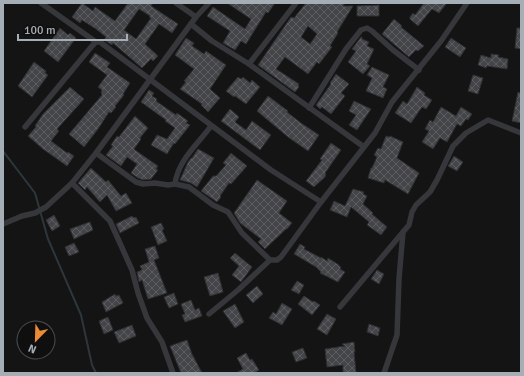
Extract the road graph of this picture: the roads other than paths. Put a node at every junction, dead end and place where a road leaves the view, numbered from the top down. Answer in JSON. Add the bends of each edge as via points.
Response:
{"nodes":[{"id":1,"x":41,"y":3,"type":"edge"},
{"id":2,"x":176,"y":3,"type":"edge"},
{"id":3,"x":209,"y":3,"type":"edge"},
{"id":4,"x":296,"y":3,"type":"edge"},
{"id":5,"x":467,"y":3,"type":"edge"},
{"id":6,"x":196,"y":17,"type":"junction"},
{"id":7,"x":191,"y":24,"type":"junction"},
{"id":8,"x":96,"y":42,"type":"junction"},
{"id":9,"x":249,"y":64,"type":"junction"},
{"id":10,"x":419,"y":70,"type":"junction"},
{"id":11,"x":151,"y":79,"type":"junction"},
{"id":12,"x":309,"y":108,"type":"junction"},
{"id":13,"x":211,"y":126,"type":"junction"},
{"id":14,"x":26,"y":127,"type":"dead end"},
{"id":15,"x":521,"y":133,"type":"edge"},
{"id":16,"x":364,"y":147,"type":"junction"},
{"id":17,"x":96,"y":153,"type":"junction"},
{"id":18,"x":72,"y":182,"type":"junction"},
{"id":19,"x":175,"y":184,"type":"junction"},
{"id":20,"x":320,"y":202,"type":"junction"},
{"id":21,"x":3,"y":224,"type":"edge"},
{"id":22,"x":403,"y":232,"type":"junction"},
{"id":23,"x":270,"y":260,"type":"junction"},
{"id":24,"x":340,"y":307,"type":"dead end"},
{"id":25,"x":209,"y":314,"type":"dead end"},
{"id":26,"x":173,"y":373,"type":"edge"},
{"id":27,"x":384,"y":373,"type":"edge"}],
"edges":[{"from":1,"to":8,"type":"street"},
{"from":2,"to":6,"type":"street"},
{"from":3,"to":6,"type":"street"},
{"from":4,"to":9,"type":"street"},
{"from":5,"to":10,"type":"street"},
{"from":6,"to":7,"type":"street"},
{"from":7,"to":9,"type":"street","via":[[212,41]]},
{"from":7,"to":11,"type":"street"},
{"from":8,"to":11,"type":"street","via":[[100,42]]},
{"from":8,"to":14,"type":"street"},
{"from":9,"to":12,"type":"street"},
{"from":10,"to":12,"type":"street","via":[[372,31],[367,28],[361,30]]},
{"from":10,"to":16,"type":"street","via":[[392,102]]},
{"from":11,"to":13,"type":"street"},
{"from":11,"to":17,"type":"street"},
{"from":12,"to":16,"type":"street"},
{"from":13,"to":19,"type":"street","via":[[187,155],[179,168]]},
{"from":13,"to":20,"type":"street"},
{"from":15,"to":22,"type":"street","via":[[488,120],[466,133],[454,146],[430,192],[416,204],[409,225]]},
{"from":16,"to":20,"type":"street"},
{"from":17,"to":18,"type":"street"},
{"from":17,"to":19,"type":"street","via":[[136,182]]},
{"from":18,"to":21,"type":"street","via":[[46,207]]},
{"from":18,"to":26,"type":"street","via":[[110,221],[132,270],[147,318],[162,342]]},
{"from":19,"to":23,"type":"street","via":[[189,187],[213,205],[228,212],[242,233]]},
{"from":20,"to":23,"type":"street","via":[[281,258]]},
{"from":22,"to":24,"type":"street"},
{"from":22,"to":27,"type":"street","via":[[397,334]]},
{"from":23,"to":25,"type":"street"}]}
